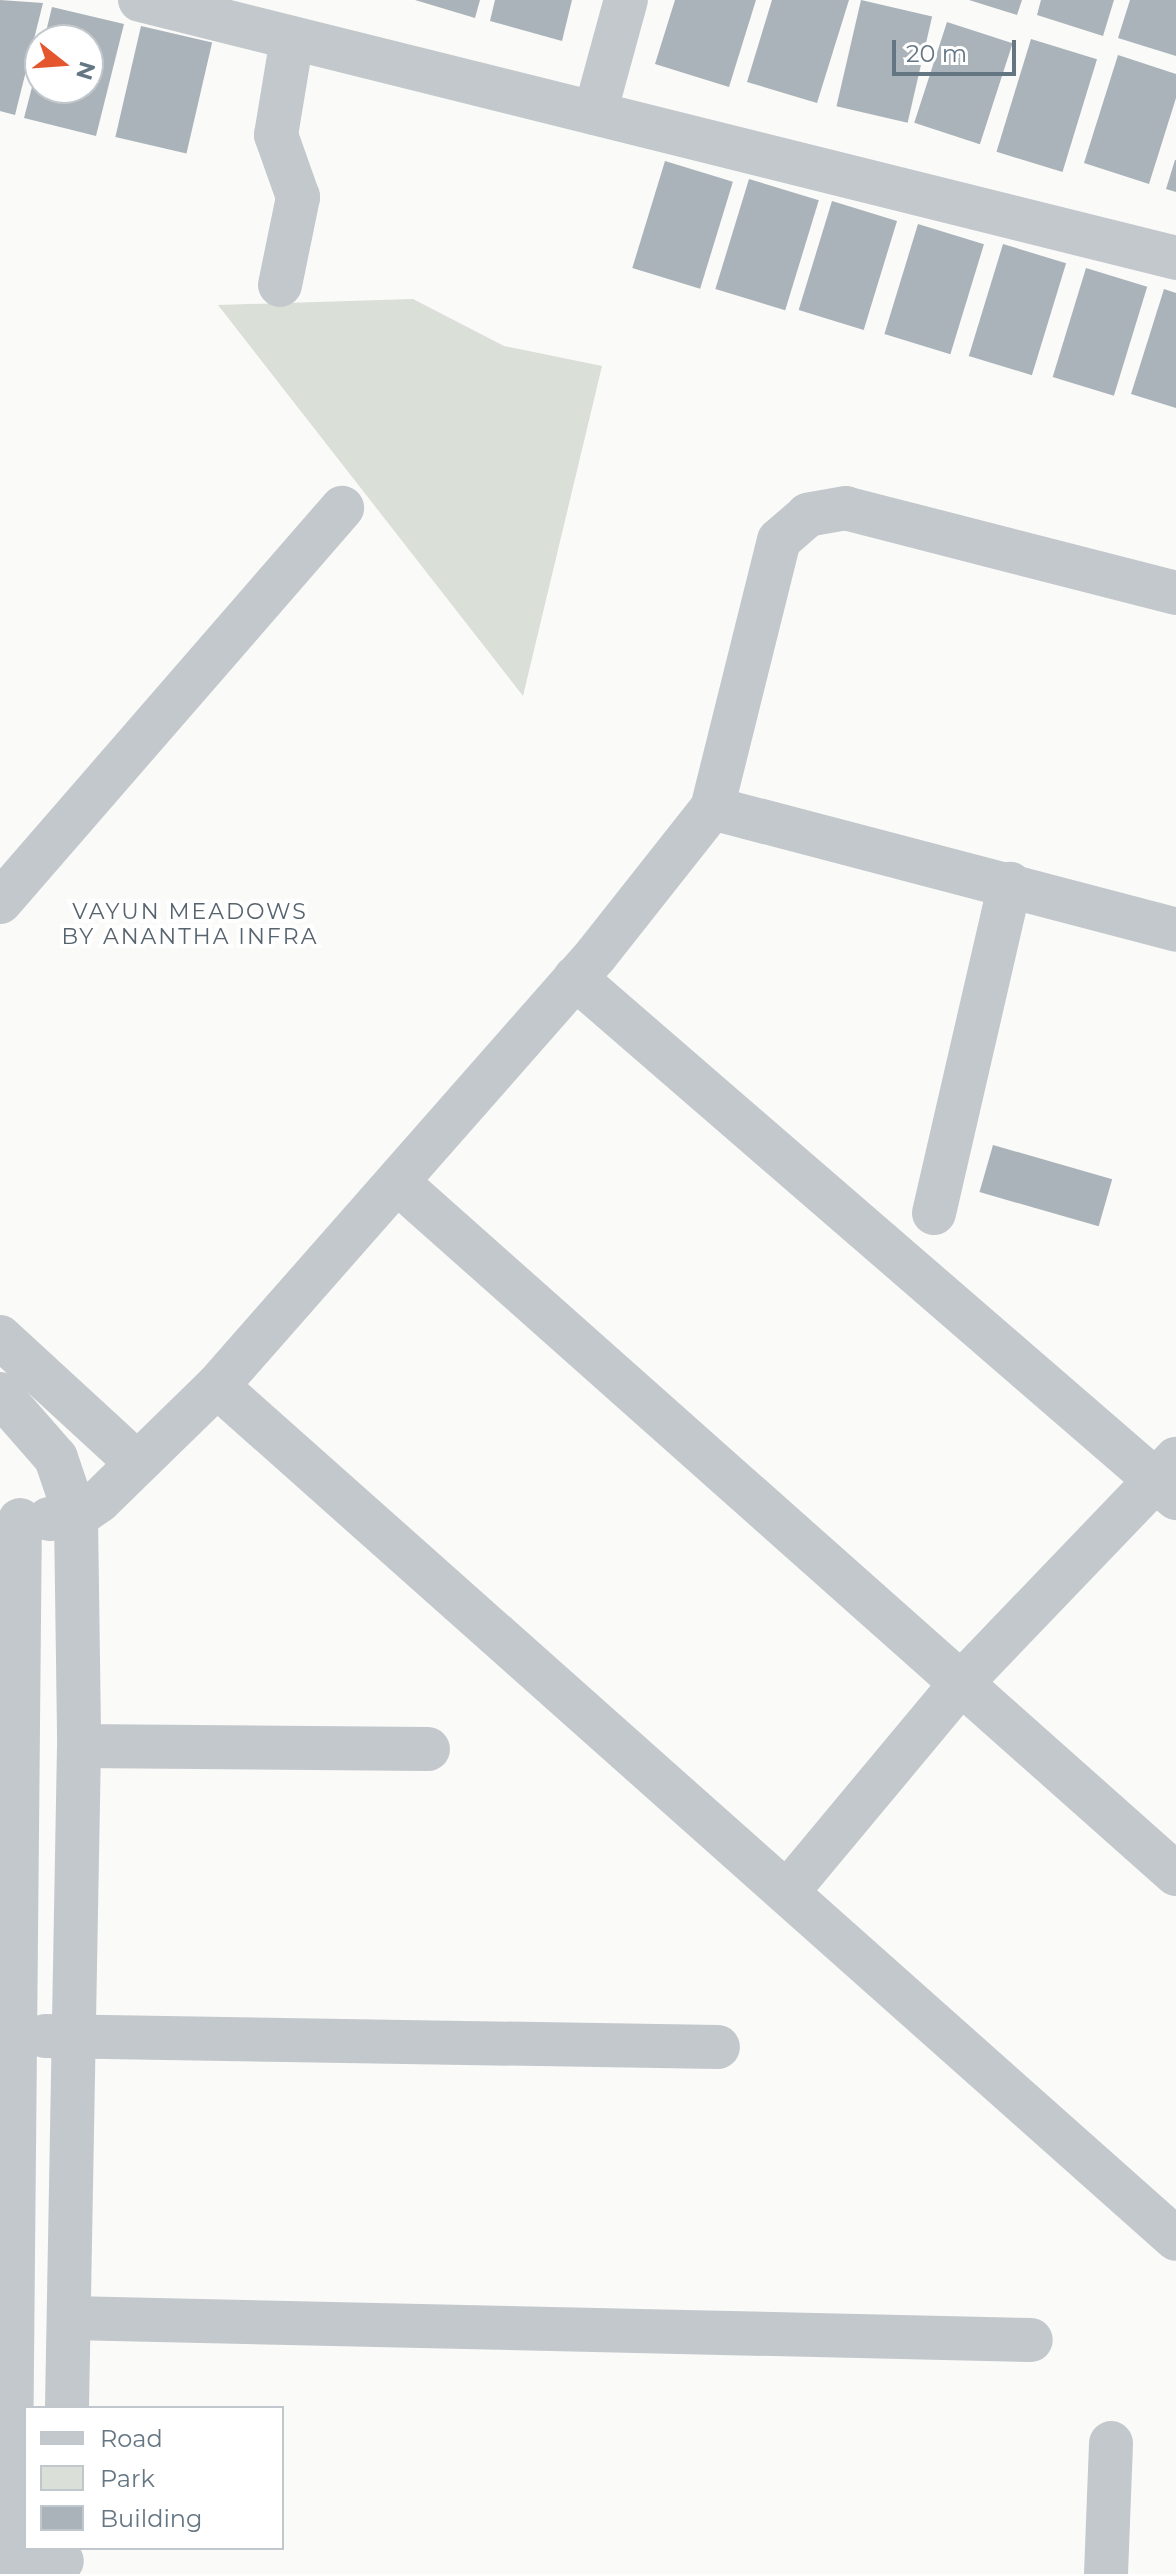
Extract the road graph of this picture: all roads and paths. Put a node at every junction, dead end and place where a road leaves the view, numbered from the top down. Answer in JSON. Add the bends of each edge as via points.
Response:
{"nodes":[{"id":1,"x":140,"y":0,"type":"edge"},
{"id":2,"x":626,"y":0,"type":"edge"},
{"id":3,"x":292,"y":38,"type":"junction"},
{"id":4,"x":595,"y":113,"type":"junction"},
{"id":5,"x":1176,"y":258,"type":"edge"},
{"id":6,"x":280,"y":285,"type":"dead end"},
{"id":7,"x":342,"y":508,"type":"dead end"},
{"id":8,"x":1176,"y":593,"type":"edge"},
{"id":9,"x":712,"y":808,"type":"junction"},
{"id":10,"x":1010,"y":884,"type":"junction"},
{"id":11,"x":0,"y":902,"type":"edge"},
{"id":12,"x":1176,"y":930,"type":"edge"},
{"id":13,"x":575,"y":978,"type":"junction"},
{"id":14,"x":397,"y":1182,"type":"junction"},
{"id":15,"x":934,"y":1213,"type":"dead end"},
{"id":16,"x":0,"y":1337,"type":"edge"},
{"id":17,"x":217,"y":1386,"type":"junction"},
{"id":18,"x":0,"y":1394,"type":"edge"},
{"id":19,"x":136,"y":1462,"type":"junction"},
{"id":20,"x":1168,"y":1478,"type":"edge"},
{"id":21,"x":76,"y":1517,"type":"junction"},
{"id":22,"x":10,"y":1521,"type":"edge"},
{"id":23,"x":75,"y":1580,"type":"junction"},
{"id":24,"x":11,"y":1583,"type":"edge"},
{"id":25,"x":963,"y":1681,"type":"junction"},
{"id":26,"x":79,"y":1746,"type":"junction"},
{"id":27,"x":428,"y":1749,"type":"dead end"},
{"id":28,"x":1176,"y":1874,"type":"edge"},
{"id":29,"x":788,"y":1891,"type":"junction"},
{"id":30,"x":10,"y":1937,"type":"edge"},
{"id":31,"x":73,"y":2034,"type":"junction"},
{"id":32,"x":18,"y":2039,"type":"junction"},
{"id":33,"x":718,"y":2047,"type":"dead end"},
{"id":34,"x":1176,"y":2239,"type":"edge"},
{"id":35,"x":70,"y":2318,"type":"junction"},
{"id":36,"x":1031,"y":2340,"type":"dead end"},
{"id":37,"x":67,"y":2406,"type":"edge"},
{"id":38,"x":1111,"y":2443,"type":"dead end"},
{"id":39,"x":62,"y":2561,"type":"edge"},
{"id":40,"x":6,"y":2569,"type":"edge"},
{"id":41,"x":1106,"y":2574,"type":"edge"}],
"edges":[{"from":1,"to":3,"type":"street"},
{"from":2,"to":4,"type":"street"},
{"from":3,"to":4,"type":"street"},
{"from":3,"to":6,"type":"street","via":[[276,135],[298,197]]},
{"from":4,"to":5,"type":"street"},
{"from":7,"to":11,"type":"street"},
{"from":8,"to":9,"type":"street","via":[[846,508],[808,515],[779,540]]},
{"from":9,"to":10,"type":"street"},
{"from":9,"to":13,"type":"street"},
{"from":10,"to":12,"type":"street"},
{"from":10,"to":15,"type":"street"},
{"from":13,"to":14,"type":"street"},
{"from":13,"to":20,"type":"street"},
{"from":14,"to":17,"type":"street"},
{"from":14,"to":25,"type":"street"},
{"from":16,"to":19,"type":"street"},
{"from":17,"to":19,"type":"street"},
{"from":17,"to":29,"type":"street"},
{"from":18,"to":21,"type":"street","via":[[56,1458]]},
{"from":19,"to":21,"type":"street"},
{"from":20,"to":25,"type":"street"},
{"from":21,"to":22,"type":"street"},
{"from":21,"to":23,"type":"street"},
{"from":22,"to":24,"type":"street"},
{"from":23,"to":24,"type":"street"},
{"from":23,"to":26,"type":"street"},
{"from":24,"to":30,"type":"street"},
{"from":25,"to":28,"type":"street"},
{"from":25,"to":29,"type":"street"},
{"from":26,"to":27,"type":"street"},
{"from":26,"to":31,"type":"street"},
{"from":29,"to":34,"type":"street"},
{"from":30,"to":32,"type":"street"},
{"from":31,"to":32,"type":"street"},
{"from":31,"to":33,"type":"street"},
{"from":31,"to":35,"type":"street"},
{"from":32,"to":40,"type":"street"},
{"from":35,"to":36,"type":"street"},
{"from":35,"to":37,"type":"street"},
{"from":38,"to":41,"type":"street"},
{"from":39,"to":40,"type":"street"}]}
